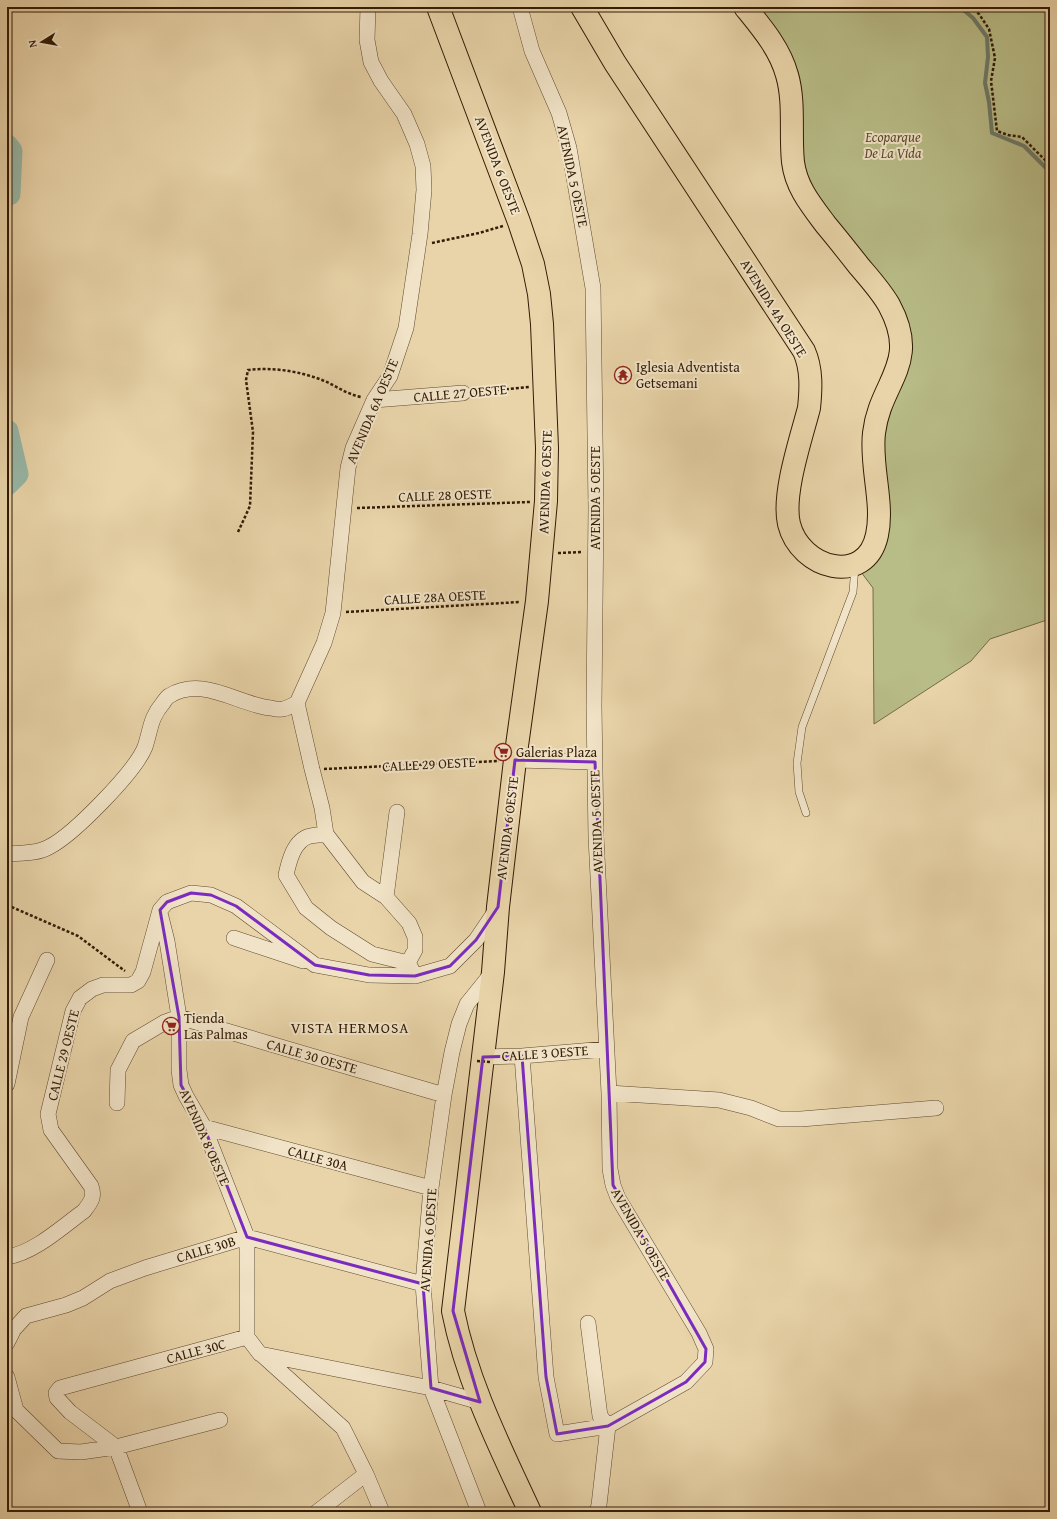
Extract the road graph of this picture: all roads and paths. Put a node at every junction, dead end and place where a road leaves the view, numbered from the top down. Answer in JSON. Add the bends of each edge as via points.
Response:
{"nodes":[{"id":1,"x":368,"y":7,"type":"edge"},
{"id":2,"x":438,"y":7,"type":"edge"},
{"id":3,"x":520,"y":7,"type":"edge"},
{"id":4,"x":582,"y":7,"type":"edge"},
{"id":5,"x":745,"y":7,"type":"edge"},
{"id":6,"x":969,"y":7,"type":"edge"},
{"id":7,"x":1050,"y":165,"type":"edge"},
{"id":8,"x":519,"y":222,"type":"junction"},
{"id":9,"x":418,"y":245,"type":"junction"},
{"id":10,"x":546,"y":386,"type":"junction"},
{"id":11,"x":462,"y":393,"type":"joint"},
{"id":12,"x":374,"y":400,"type":"junction"},
{"id":13,"x":546,"y":502,"type":"junction"},
{"id":14,"x":344,"y":509,"type":"junction"},
{"id":15,"x":238,"y":532,"type":"dead end"},
{"id":16,"x":595,"y":552,"type":"junction"},
{"id":17,"x":542,"y":553,"type":"junction"},
{"id":18,"x":855,"y":564,"type":"junction"},
{"id":19,"x":537,"y":601,"type":"junction"},
{"id":20,"x":333,"y":613,"type":"junction"},
{"id":21,"x":297,"y":703,"type":"junction"},
{"id":22,"x":515,"y":760,"type":"junction"},
{"id":23,"x":595,"y":762,"type":"junction"},
{"id":24,"x":312,"y":769,"type":"junction"},
{"id":25,"x":397,"y":812,"type":"dead end"},
{"id":26,"x":806,"y":813,"type":"dead end"},
{"id":27,"x":326,"y":834,"type":"junction"},
{"id":28,"x":7,"y":854,"type":"edge"},
{"id":29,"x":386,"y":897,"type":"junction"},
{"id":30,"x":7,"y":905,"type":"edge"},
{"id":31,"x":498,"y":907,"type":"junction"},
{"id":32,"x":160,"y":910,"type":"junction"},
{"id":33,"x":234,"y":938,"type":"dead end"},
{"id":34,"x":47,"y":960,"type":"dead end"},
{"id":35,"x":315,"y":965,"type":"junction"},
{"id":36,"x":412,"y":970,"type":"junction"},
{"id":37,"x":493,"y":972,"type":"junction"},
{"id":38,"x":138,"y":981,"type":"junction"},
{"id":39,"x":178,"y":1017,"type":"junction"},
{"id":40,"x":606,"y":1049,"type":"junction"},
{"id":41,"x":522,"y":1056,"type":"junction"},
{"id":42,"x":484,"y":1060,"type":"junction"},
{"id":43,"x":7,"y":1084,"type":"edge"},
{"id":44,"x":609,"y":1093,"type":"junction"},
{"id":45,"x":444,"y":1095,"type":"junction"},
{"id":46,"x":117,"y":1103,"type":"dead end"},
{"id":47,"x":936,"y":1108,"type":"dead end"},
{"id":48,"x":204,"y":1127,"type":"junction"},
{"id":49,"x":431,"y":1188,"type":"junction"},
{"id":50,"x":247,"y":1237,"type":"junction"},
{"id":51,"x":7,"y":1257,"type":"edge"},
{"id":52,"x":424,"y":1284,"type":"junction"},
{"id":53,"x":588,"y":1322,"type":"dead end"},
{"id":54,"x":247,"y":1337,"type":"junction"},
{"id":55,"x":7,"y":1344,"type":"edge"},
{"id":56,"x":260,"y":1354,"type":"junction"},
{"id":57,"x":7,"y":1377,"type":"edge"},
{"id":58,"x":431,"y":1388,"type":"junction"},
{"id":59,"x":480,"y":1402,"type":"junction"},
{"id":60,"x":220,"y":1420,"type":"dead end"},
{"id":61,"x":608,"y":1426,"type":"junction"},
{"id":62,"x":116,"y":1447,"type":"junction"},
{"id":63,"x":366,"y":1474,"type":"junction"},
{"id":64,"x":140,"y":1512,"type":"edge"},
{"id":65,"x":317,"y":1512,"type":"edge"},
{"id":66,"x":382,"y":1512,"type":"edge"},
{"id":67,"x":479,"y":1512,"type":"edge"},
{"id":68,"x":530,"y":1512,"type":"edge"},
{"id":69,"x":597,"y":1512,"type":"edge"}],
"edges":[{"from":1,"to":9,"type":"street","name":"AVENIDA 6A OESTE","via":[[367,40],[371,62],[404,114],[417,144],[422,166],[424,190]]},
{"from":2,"to":8,"type":"main road","name":"AVENIDA 6 OESTE"},
{"from":3,"to":16,"type":"street","name":"AVENIDA 5 OESTE","via":[[532,51],[559,113],[569,148],[593,288]]},
{"from":4,"to":18,"type":"main road","name":"AVENIDA 4A OESTE","via":[[615,63],[804,351],[809,366],[809,408],[789,490],[788,522],[795,540],[818,562],[838,567]]},
{"from":5,"to":18,"type":"main road","via":[[777,51],[787,75],[793,162],[798,186],[876,286],[889,305],[900,332],[898,368],[878,413],[874,432],[878,529],[873,546]]},
{"from":6,"to":7,"type":"path","via":[[979,14],[989,28],[995,58],[991,81],[996,131],[1022,137]]},
{"from":8,"to":9,"type":"path"},
{"from":8,"to":10,"type":"main road","name":"AVENIDA 6 OESTE","via":[[533,264],[539,294]]},
{"from":9,"to":12,"type":"street","name":"AVENIDA 6A OESTE","via":[[406,328],[390,376]]},
{"from":10,"to":11,"type":"path","name":"CALLE 27 OESTE"},
{"from":10,"to":13,"type":"main road","name":"AVENIDA 6 OESTE"},
{"from":11,"to":12,"type":"street","name":"CALLE 27 OESTE"},
{"from":12,"to":14,"type":"street","name":"AVENIDA 6A OESTE","via":[[353,448],[348,468]]},
{"from":12,"to":15,"type":"path","via":[[352,395],[299,372],[261,368],[248,370],[246,380],[253,432],[250,506]]},
{"from":13,"to":14,"type":"path","name":"CALLE 28 OESTE"},
{"from":13,"to":17,"type":"main road","name":"AVENIDA 6 OESTE"},
{"from":14,"to":20,"type":"street","name":"AVENIDA 6A OESTE"},
{"from":16,"to":17,"type":"path"},
{"from":16,"to":23,"type":"street","name":"AVENIDA 5 OESTE"},
{"from":17,"to":19,"type":"main road","name":"AVENIDA 6 OESTE"},
{"from":18,"to":26,"type":"lane","via":[[853,592],[802,727],[797,764],[798,792]]},
{"from":19,"to":20,"type":"path","name":"CALLE 28A OESTE"},
{"from":19,"to":22,"type":"main road","name":"AVENIDA 6 OESTE"},
{"from":20,"to":21,"type":"street","name":"AVENIDA 6A OESTE","via":[[324,643]]},
{"from":21,"to":24,"type":"street"},
{"from":21,"to":28,"type":"street","via":[[283,710],[263,708],[206,689],[188,689],[168,696],[155,712],[144,748],[132,768],[98,806],[59,842],[48,848]]},
{"from":22,"to":23,"type":"street"},
{"from":22,"to":24,"type":"path","name":"CALLE 29 OESTE"},
{"from":22,"to":31,"type":"main road","name":"AVENIDA 6 OESTE"},
{"from":23,"to":40,"type":"street","name":"AVENIDA 5 OESTE"},
{"from":24,"to":27,"type":"street"},
{"from":25,"to":29,"type":"street"},
{"from":27,"to":29,"type":"street","via":[[363,882]]},
{"from":27,"to":36,"type":"street","via":[[308,836],[298,844],[286,875],[292,886],[306,908],[331,928],[372,954]]},
{"from":29,"to":36,"type":"street","via":[[409,923],[415,937]]},
{"from":30,"to":38,"type":"path","via":[[78,936]]},
{"from":31,"to":36,"type":"street","via":[[476,940],[450,966]]},
{"from":31,"to":37,"type":"main road","name":"AVENIDA 6 OESTE"},
{"from":32,"to":35,"type":"street","via":[[167,902],[191,893],[210,895],[236,906]]},
{"from":32,"to":38,"type":"street","via":[[143,972]]},
{"from":32,"to":39,"type":"street","name":"AVENIDA 8 OESTE"},
{"from":33,"to":35,"type":"street"},
{"from":34,"to":43,"type":"street","via":[[21,1017]]},
{"from":35,"to":36,"type":"street","via":[[369,975]]},
{"from":37,"to":42,"type":"main road","name":"AVENIDA 6 OESTE"},
{"from":37,"to":45,"type":"street","name":"AVENIDA 6 OESTE","via":[[467,1004],[459,1024]]},
{"from":38,"to":51,"type":"street","name":"CALLE 29 OESTE","via":[[131,985],[92,989],[80,998],[72,1011],[48,1114],[51,1130],[91,1186],[94,1195],[84,1211],[29,1250]]},
{"from":39,"to":45,"type":"street","name":"CALLE 30 OESTE"},
{"from":39,"to":46,"type":"street","via":[[133,1041],[118,1070]]},
{"from":39,"to":48,"type":"street","name":"AVENIDA 8 OESTE","via":[[181,1084]]},
{"from":40,"to":41,"type":"street","name":"CALLE 3 OESTE"},
{"from":40,"to":44,"type":"street","name":"AVENIDA 5 OESTE"},
{"from":41,"to":42,"type":"street","name":"CALLE 3 OESTE"},
{"from":41,"to":61,"type":"street","name":"AVENIDA 5 OESTE","via":[[546,1377],[557,1434]]},
{"from":42,"to":59,"type":"main road","name":"AVENIDA 6 OESTE","via":[[454,1311],[458,1335]]},
{"from":44,"to":47,"type":"street","via":[[719,1100],[751,1108],[779,1119]]},
{"from":44,"to":61,"type":"street","name":"AVENIDA 5 OESTE","via":[[610,1169],[613,1185],[618,1198],[699,1333],[706,1349],[705,1362],[686,1382]]},
{"from":45,"to":49,"type":"street","name":"AVENIDA 6 OESTE"},
{"from":48,"to":49,"type":"street","name":"CALLE 30A"},
{"from":48,"to":50,"type":"street","name":"AVENIDA 8 OESTE"},
{"from":49,"to":52,"type":"street","name":"AVENIDA 6 OESTE"},
{"from":50,"to":52,"type":"street","name":"CALLE 30B"},
{"from":50,"to":54,"type":"street","name":"AVENIDA 8 OESTE"},
{"from":50,"to":55,"type":"street","name":"CALLE 30B","via":[[145,1268],[110,1281],[66,1305],[26,1316],[14,1329]]},
{"from":52,"to":58,"type":"street","name":"AVENIDA 6 OESTE"},
{"from":53,"to":61,"type":"street","via":[[600,1416]]},
{"from":54,"to":56,"type":"street"},
{"from":54,"to":62,"type":"street","name":"CALLE 30C","via":[[60,1388],[56,1393],[57,1398],[70,1412]]},
{"from":56,"to":58,"type":"street"},
{"from":56,"to":63,"type":"street","via":[[343,1428]]},
{"from":57,"to":62,"type":"street","via":[[16,1410],[58,1450],[81,1452]]},
{"from":58,"to":59,"type":"street"},
{"from":58,"to":67,"type":"street","name":"AVENIDA 6 OESTE"},
{"from":59,"to":68,"type":"main road","name":"AVENIDA 6 OESTE"},
{"from":60,"to":62,"type":"street"},
{"from":61,"to":69,"type":"street"},
{"from":62,"to":64,"type":"street"},
{"from":63,"to":65,"type":"street"},
{"from":63,"to":66,"type":"street"}]}
